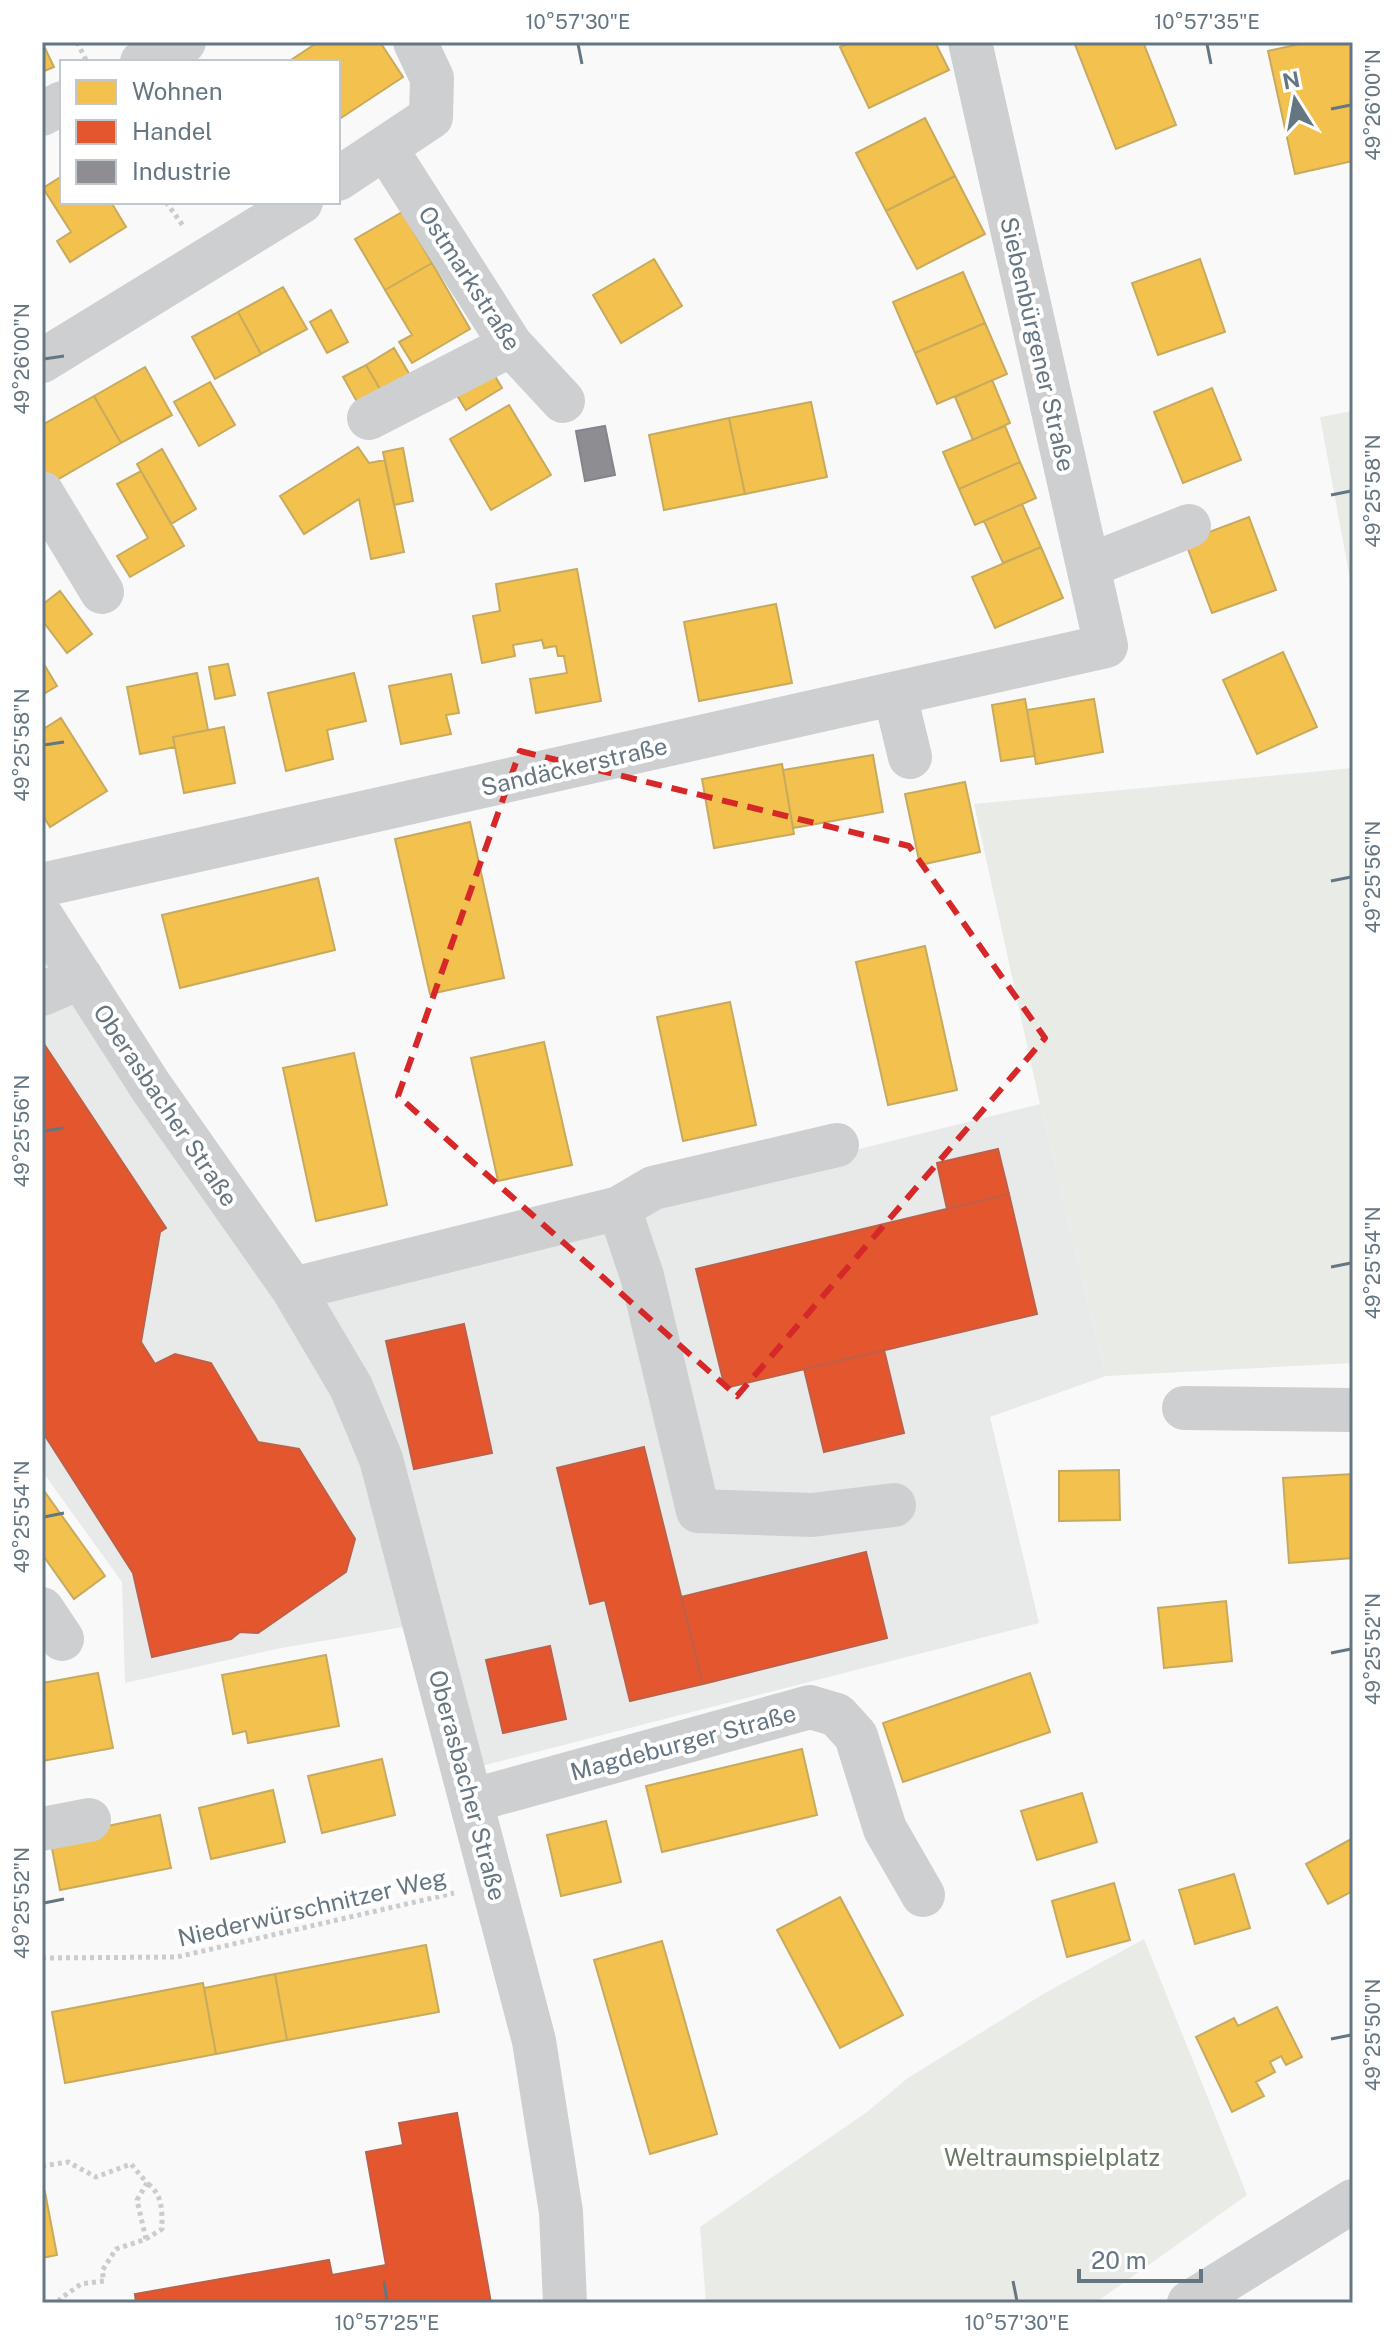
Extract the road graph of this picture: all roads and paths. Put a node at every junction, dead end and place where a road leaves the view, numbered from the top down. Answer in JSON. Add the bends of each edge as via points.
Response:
{"nodes":[{"id":1,"x":77,"y":42,"type":"edge"},
{"id":2,"x":184,"y":42,"type":"edge"},
{"id":3,"x":415,"y":42,"type":"edge"},
{"id":4,"x":970,"y":42,"type":"edge"},
{"id":5,"x":86,"y":60,"type":"edge"},
{"id":6,"x":146,"y":60,"type":"edge"},
{"id":7,"x":60,"y":104,"type":"edge"},
{"id":8,"x":42,"y":114,"type":"edge"},
{"id":9,"x":386,"y":149,"type":"junction"},
{"id":10,"x":340,"y":178,"type":"edge"},
{"id":11,"x":298,"y":204,"type":"edge"},
{"id":12,"x":511,"y":345,"type":"junction"},
{"id":13,"x":42,"y":361,"type":"edge"},
{"id":14,"x":563,"y":401,"type":"dead end"},
{"id":15,"x":369,"y":418,"type":"dead end"},
{"id":16,"x":42,"y":493,"type":"edge"},
{"id":17,"x":1189,"y":526,"type":"dead end"},
{"id":18,"x":1088,"y":566,"type":"junction"},
{"id":19,"x":102,"y":592,"type":"dead end"},
{"id":20,"x":1106,"y":646,"type":"joint"},
{"id":21,"x":895,"y":695,"type":"junction"},
{"id":22,"x":910,"y":757,"type":"dead end"},
{"id":23,"x":42,"y":885,"type":"edge"},
{"id":24,"x":42,"y":917,"type":"edge"},
{"id":25,"x":81,"y":977,"type":"junction"},
{"id":26,"x":42,"y":994,"type":"edge"},
{"id":27,"x":837,"y":1145,"type":"dead end"},
{"id":28,"x":619,"y":1208,"type":"junction"},
{"id":29,"x":293,"y":1289,"type":"junction"},
{"id":30,"x":1184,"y":1408,"type":"dead end"},
{"id":31,"x":1353,"y":1410,"type":"edge"},
{"id":32,"x":894,"y":1505,"type":"dead end"},
{"id":33,"x":474,"y":1800,"type":"junction"},
{"id":34,"x":89,"y":1820,"type":"dead end"},
{"id":35,"x":42,"y":1829,"type":"edge"},
{"id":36,"x":494,"y":1884,"type":"junction"},
{"id":37,"x":923,"y":1895,"type":"dead end"},
{"id":38,"x":42,"y":1958,"type":"edge"},
{"id":39,"x":42,"y":2166,"type":"edge"},
{"id":40,"x":147,"y":2183,"type":"junction"},
{"id":41,"x":1353,"y":2201,"type":"edge"},
{"id":42,"x":146,"y":2239,"type":"junction"},
{"id":43,"x":61,"y":2303,"type":"edge"},
{"id":44,"x":565,"y":2303,"type":"edge"},
{"id":45,"x":1189,"y":2303,"type":"edge"}],
"edges":[{"from":1,"to":5,"type":"path"},
{"from":2,"to":6,"type":"street"},
{"from":3,"to":9,"type":"street","via":[[432,78],[431,117]]},
{"from":4,"to":18,"type":"street","name":"Siebenbürgener Straße"},
{"from":7,"to":8,"type":"street"},
{"from":9,"to":10,"type":"street"},
{"from":9,"to":12,"type":"street","name":"Ostmarkstraße"},
{"from":11,"to":13,"type":"street"},
{"from":12,"to":14,"type":"street","name":"Ostmarkstraße"},
{"from":12,"to":15,"type":"street"},
{"from":16,"to":19,"type":"street"},
{"from":17,"to":18,"type":"street"},
{"from":18,"to":20,"type":"street","name":"Siebenbürgener Straße"},
{"from":20,"to":21,"type":"street","name":"Sandäckerstraße"},
{"from":21,"to":22,"type":"street"},
{"from":21,"to":23,"type":"street","name":"Sandäckerstraße","via":[[769,739]]},
{"from":24,"to":25,"type":"street","name":"Oberasbacher Straße"},
{"from":25,"to":26,"type":"street"},
{"from":25,"to":29,"type":"street","name":"Oberasbacher Straße"},
{"from":27,"to":28,"type":"street","via":[[653,1188]]},
{"from":28,"to":29,"type":"street"},
{"from":28,"to":32,"type":"street","via":[[642,1276],[698,1511],[812,1515]]},
{"from":29,"to":33,"type":"street","name":"Oberasbacher Straße","via":[[351,1387],[381,1459]]},
{"from":30,"to":31,"type":"street"},
{"from":33,"to":36,"type":"street","name":"Oberasbacher Straße"},
{"from":33,"to":37,"type":"street","name":"Magdeburger Straße","via":[[810,1707],[837,1715],[856,1736],[885,1829]]},
{"from":34,"to":35,"type":"street"},
{"from":36,"to":38,"type":"path","name":"Niederwürschnitzer Weg","via":[[177,1957]]},
{"from":36,"to":44,"type":"street","name":"Oberasbacher Straße","via":[[534,2041],[561,2212]]},
{"from":39,"to":40,"type":"path","via":[[68,2162],[96,2177],[131,2164]]},
{"from":40,"to":42,"type":"path","via":[[137,2200]]},
{"from":40,"to":42,"type":"path","via":[[157,2190],[163,2207],[162,2229]]},
{"from":41,"to":45,"type":"street"},
{"from":42,"to":43,"type":"path","via":[[116,2249],[102,2271],[104,2281],[81,2284]]}]}
